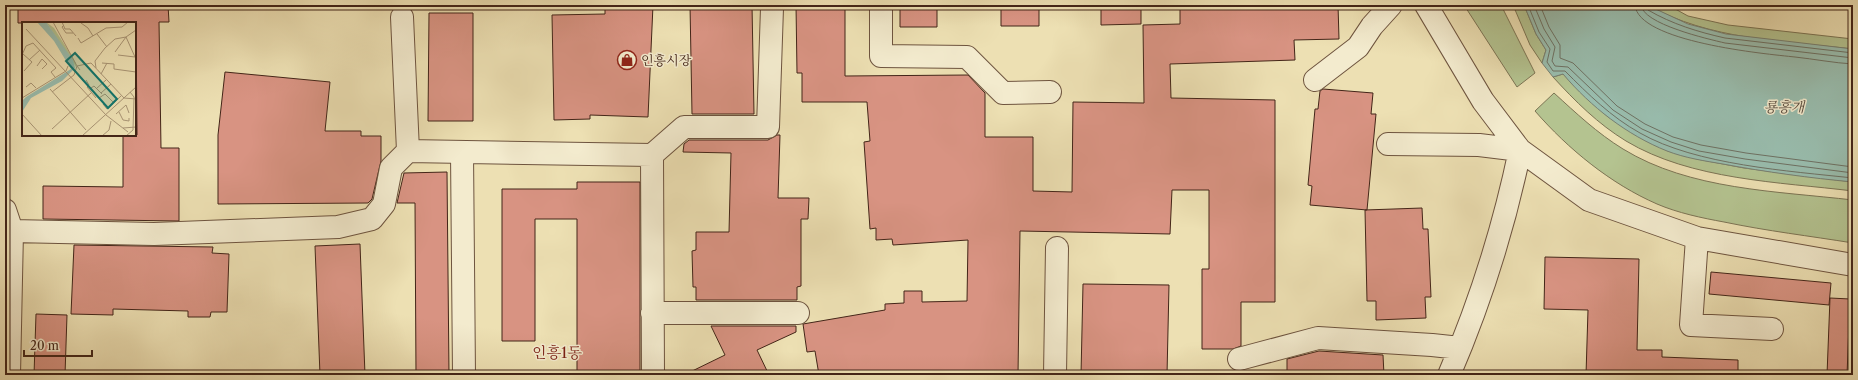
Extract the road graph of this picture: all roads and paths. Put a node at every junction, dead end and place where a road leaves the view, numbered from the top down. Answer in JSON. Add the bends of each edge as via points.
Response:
{"nodes":[{"id":1,"x":882,"y":5,"type":"edge"},
{"id":2,"x":1391,"y":5,"type":"edge"},
{"id":3,"x":1426,"y":5,"type":"edge"},
{"id":4,"x":772,"y":8,"type":"dead end"},
{"id":5,"x":402,"y":16,"type":"dead end"},
{"id":6,"x":1315,"y":80,"type":"dead end"},
{"id":7,"x":1050,"y":92,"type":"dead end"},
{"id":8,"x":1388,"y":144,"type":"dead end"},
{"id":9,"x":1520,"y":150,"type":"junction"},
{"id":10,"x":408,"y":151,"type":"junction"},
{"id":11,"x":462,"y":152,"type":"junction"},
{"id":12,"x":652,"y":155,"type":"junction"},
{"id":13,"x":5,"y":210,"type":"edge"},
{"id":14,"x":12,"y":231,"type":"junction"},
{"id":15,"x":1697,"y":238,"type":"junction"},
{"id":16,"x":1057,"y":248,"type":"dead end"},
{"id":17,"x":1853,"y":265,"type":"edge"},
{"id":18,"x":652,"y":313,"type":"junction"},
{"id":19,"x":798,"y":313,"type":"dead end"},
{"id":20,"x":1772,"y":329,"type":"dead end"},
{"id":21,"x":1460,"y":348,"type":"junction"},
{"id":22,"x":1239,"y":359,"type":"dead end"},
{"id":23,"x":9,"y":375,"type":"edge"},
{"id":24,"x":464,"y":375,"type":"edge"},
{"id":25,"x":653,"y":375,"type":"edge"},
{"id":26,"x":1055,"y":375,"type":"edge"},
{"id":27,"x":1449,"y":375,"type":"edge"}],
"edges":[{"from":1,"to":7,"type":"street","via":[[881,56],[967,57],[1003,93]]},
{"from":2,"to":6,"type":"street","via":[[1358,47]]},
{"from":3,"to":9,"type":"street","via":[[1482,101]]},
{"from":4,"to":12,"type":"street","via":[[768,127],[684,127]]},
{"from":5,"to":10,"type":"street"},
{"from":8,"to":9,"type":"street","via":[[1479,146]]},
{"from":9,"to":15,"type":"street","via":[[1589,200]]},
{"from":9,"to":21,"type":"street","via":[[1497,242]]},
{"from":10,"to":11,"type":"street"},
{"from":10,"to":14,"type":"street","via":[[391,168],[384,204],[372,219],[338,227],[154,234]]},
{"from":11,"to":12,"type":"street"},
{"from":11,"to":24,"type":"street"},
{"from":12,"to":18,"type":"street"},
{"from":13,"to":14,"type":"street"},
{"from":14,"to":23,"type":"street"},
{"from":15,"to":17,"type":"street"},
{"from":15,"to":20,"type":"street","via":[[1691,325]]},
{"from":16,"to":26,"type":"street"},
{"from":18,"to":19,"type":"street"},
{"from":18,"to":25,"type":"street"},
{"from":21,"to":22,"type":"street","via":[[1318,338]]},
{"from":21,"to":27,"type":"street"}]}
